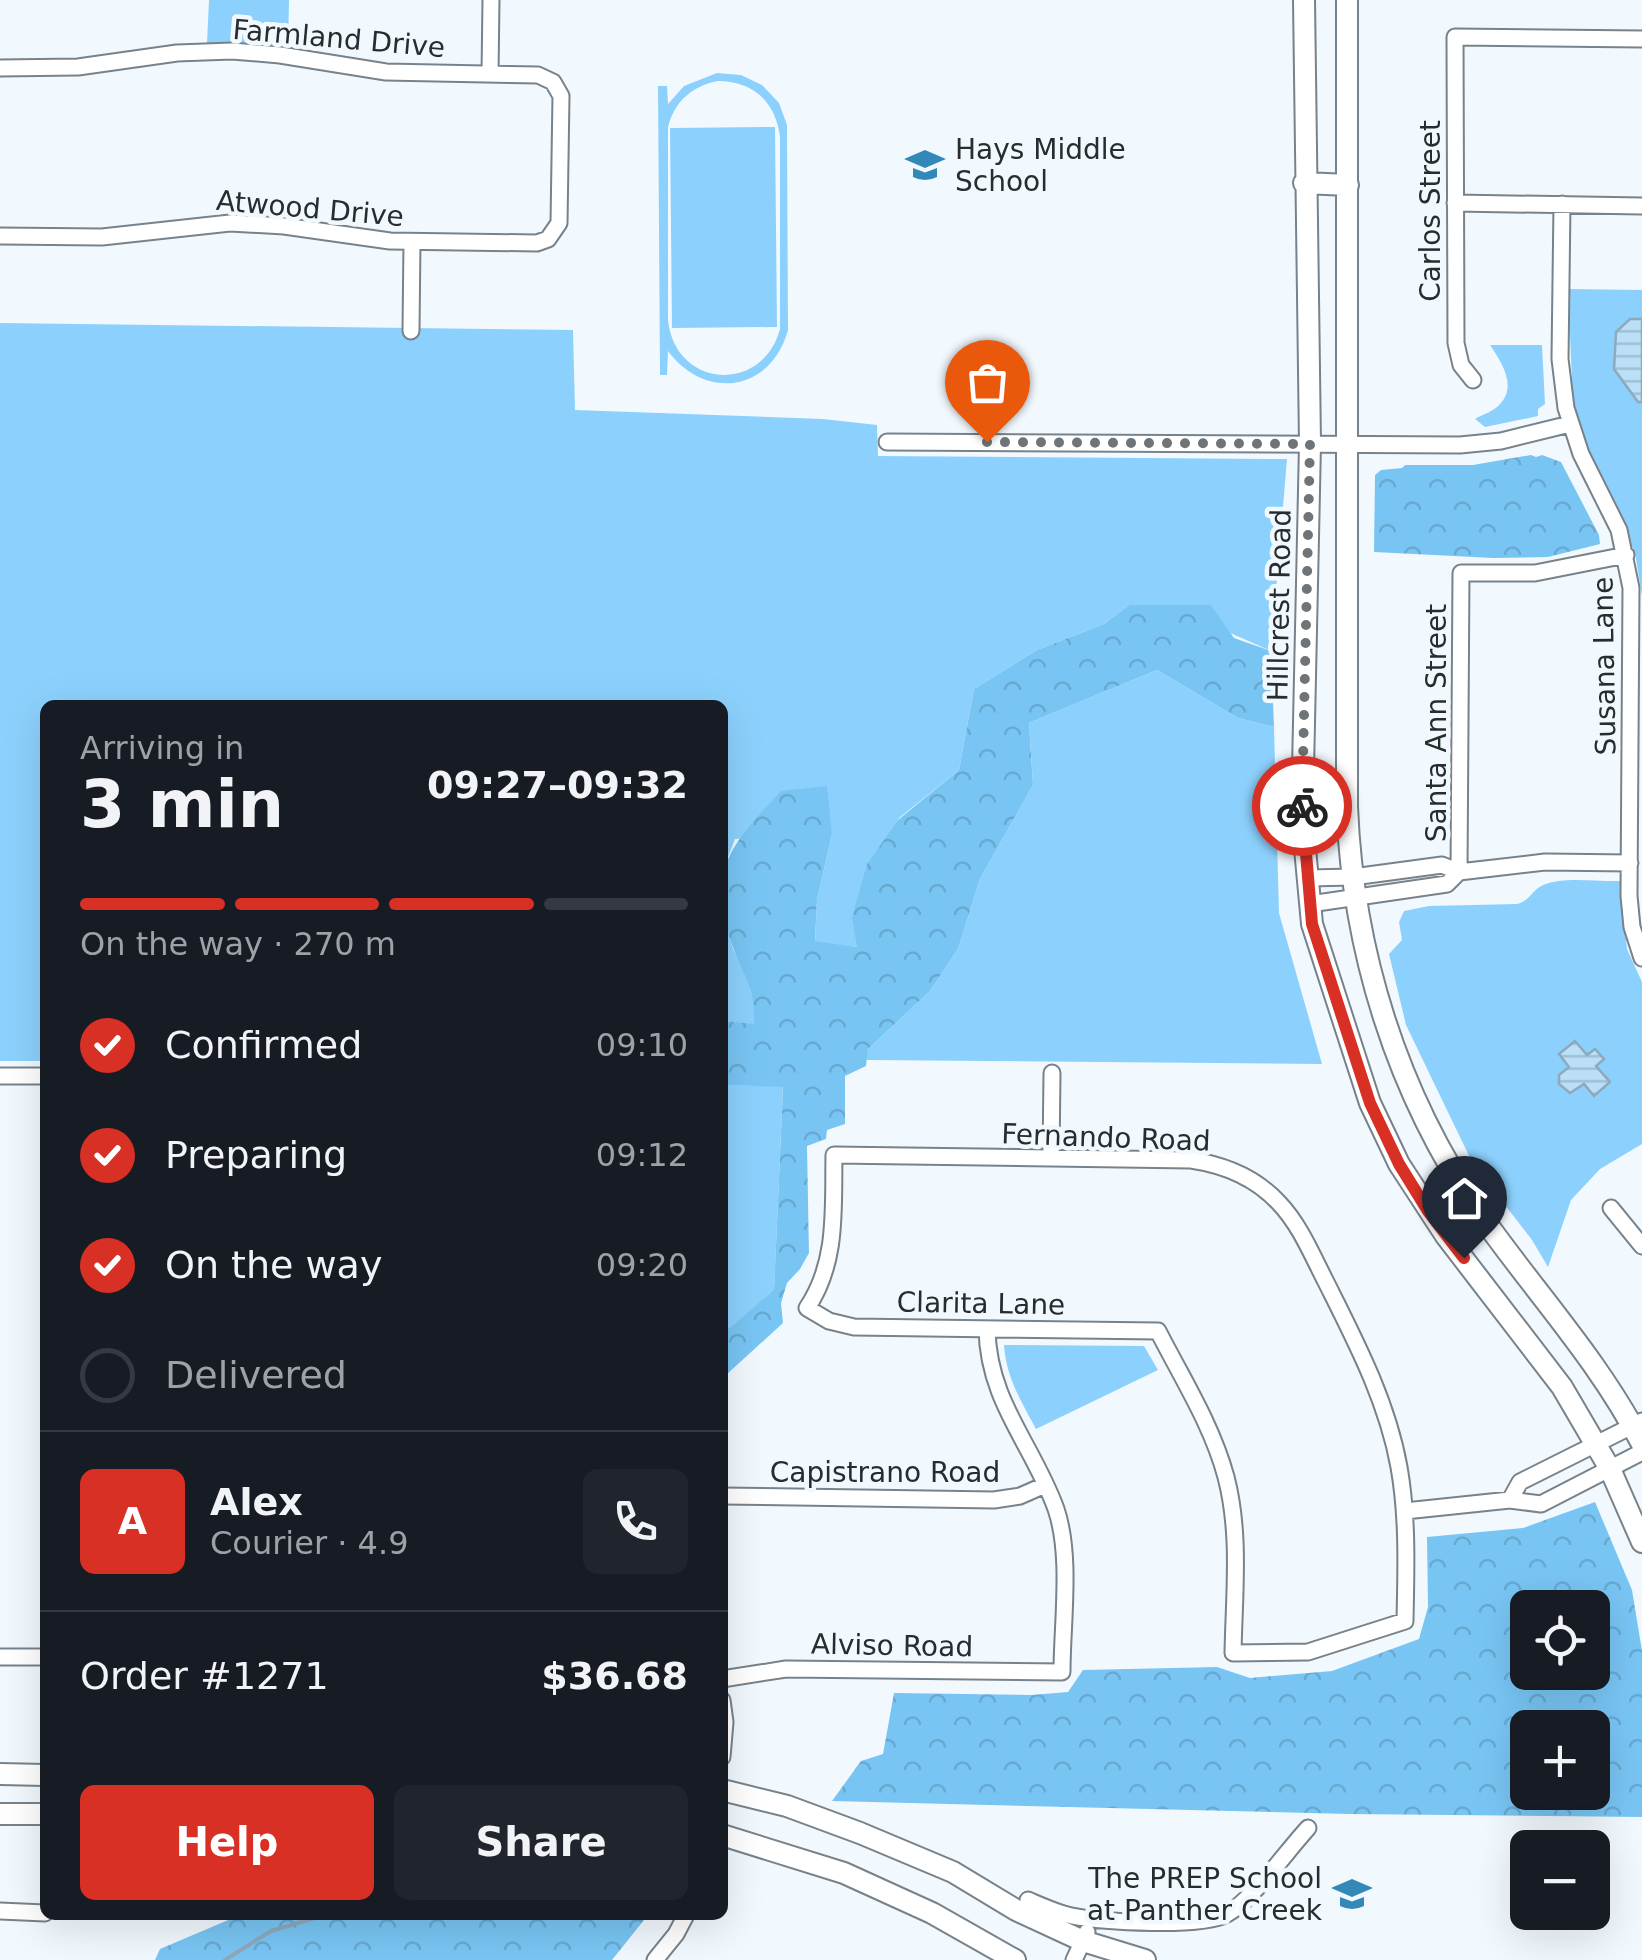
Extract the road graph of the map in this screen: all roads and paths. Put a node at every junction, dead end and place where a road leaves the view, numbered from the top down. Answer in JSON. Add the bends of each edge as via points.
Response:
{"nodes":[{"id":1,"x":491,"y":0,"type":"edge"},
{"id":2,"x":1304,"y":0,"type":"edge"},
{"id":3,"x":1347,"y":0,"type":"edge"},
{"id":4,"x":1642,"y":39,"type":"edge"},
{"id":5,"x":0,"y":68,"type":"edge"},
{"id":6,"x":490,"y":74,"type":"junction"},
{"id":7,"x":1304,"y":184,"type":"junction"},
{"id":8,"x":1348,"y":185,"type":"junction"},
{"id":9,"x":1455,"y":203,"type":"junction"},
{"id":10,"x":1562,"y":204,"type":"junction"},
{"id":11,"x":1642,"y":206,"type":"edge"},
{"id":12,"x":554,"y":234,"type":"joint"},
{"id":13,"x":0,"y":236,"type":"edge"},
{"id":14,"x":412,"y":242,"type":"junction"},
{"id":15,"x":411,"y":331,"type":"dead end"},
{"id":16,"x":1472,"y":380,"type":"dead end"},
{"id":17,"x":1570,"y":424,"type":"junction"},
{"id":18,"x":887,"y":442,"type":"dead end"},
{"id":19,"x":1310,"y":444,"type":"junction"},
{"id":20,"x":1348,"y":444,"type":"junction"},
{"id":21,"x":1626,"y":555,"type":"junction"},
{"id":22,"x":1637,"y":624,"type":"edge"},
{"id":23,"x":1630,"y":863,"type":"junction"},
{"id":24,"x":1460,"y":872,"type":"junction"},
{"id":25,"x":1308,"y":878,"type":"junction"},
{"id":26,"x":1354,"y":888,"type":"junction"},
{"id":27,"x":1310,"y":904,"type":"junction"},
{"id":28,"x":1642,"y":958,"type":"edge"},
{"id":29,"x":1052,"y":1072,"type":"dead end"},
{"id":30,"x":0,"y":1076,"type":"edge"},
{"id":31,"x":40,"y":1076,"type":"edge"},
{"id":32,"x":1050,"y":1158,"type":"junction"},
{"id":33,"x":1611,"y":1208,"type":"dead end"},
{"id":34,"x":1642,"y":1246,"type":"edge"},
{"id":35,"x":808,"y":1308,"type":"joint"},
{"id":36,"x":987,"y":1329,"type":"junction"},
{"id":37,"x":1639,"y":1430,"type":"edge"},
{"id":38,"x":1598,"y":1445,"type":"junction"},
{"id":39,"x":1642,"y":1452,"type":"edge"},
{"id":40,"x":1610,"y":1469,"type":"junction"},
{"id":41,"x":1045,"y":1485,"type":"junction"},
{"id":42,"x":728,"y":1496,"type":"edge"},
{"id":43,"x":1510,"y":1500,"type":"junction"},
{"id":44,"x":1404,"y":1511,"type":"junction"},
{"id":45,"x":1642,"y":1542,"type":"edge"},
{"id":46,"x":1405,"y":1621,"type":"joint"},
{"id":47,"x":0,"y":1657,"type":"edge"},
{"id":48,"x":40,"y":1658,"type":"edge"},
{"id":49,"x":728,"y":1679,"type":"edge"},
{"id":50,"x":0,"y":1774,"type":"edge"},
{"id":51,"x":40,"y":1775,"type":"edge"},
{"id":52,"x":728,"y":1791,"type":"edge"},
{"id":53,"x":0,"y":1814,"type":"edge"},
{"id":54,"x":40,"y":1814,"type":"edge"},
{"id":55,"x":1308,"y":1828,"type":"dead end"},
{"id":56,"x":728,"y":1837,"type":"edge"},
{"id":57,"x":1028,"y":1900,"type":"dead end"},
{"id":58,"x":0,"y":1911,"type":"edge"},
{"id":59,"x":40,"y":1913,"type":"edge"},
{"id":60,"x":1092,"y":1919,"type":"junction"},
{"id":61,"x":683,"y":1920,"type":"edge"},
{"id":62,"x":1079,"y":1950,"type":"edge"},
{"id":63,"x":655,"y":1960,"type":"edge"},
{"id":64,"x":1015,"y":1960,"type":"edge"},
{"id":65,"x":1145,"y":1960,"type":"edge"}],
"edges":[{"from":1,"to":6,"type":"street"},
{"from":2,"to":7,"type":"street","name":"Hillcrest Road"},
{"from":3,"to":8,"type":"street"},
{"from":4,"to":9,"type":"street","name":"Carlos Street","via":[[1454,37]]},
{"from":5,"to":6,"type":"street","name":"Farmland Drive","via":[[232,51],[386,72]]},
{"from":6,"to":12,"type":"street","name":"Farmland Drive","via":[[538,75],[553,82],[562,101],[560,218]]},
{"from":7,"to":8,"type":"street"},
{"from":7,"to":19,"type":"street","name":"Hillcrest Road"},
{"from":8,"to":20,"type":"street"},
{"from":9,"to":10,"type":"street"},
{"from":9,"to":16,"type":"street","name":"Carlos Street","via":[[1456,343]]},
{"from":10,"to":11,"type":"street"},
{"from":10,"to":17,"type":"street","name":"Susana Lane","via":[[1561,375]]},
{"from":12,"to":14,"type":"street","name":"Atwood Drive","via":[[534,244]]},
{"from":13,"to":14,"type":"street","name":"Atwood Drive","via":[[102,236],[230,223]]},
{"from":14,"to":15,"type":"street"},
{"from":17,"to":20,"type":"street","via":[[1488,443]]},
{"from":17,"to":21,"type":"street","name":"Susana Lane"},
{"from":18,"to":19,"type":"street"},
{"from":19,"to":20,"type":"street"},
{"from":19,"to":25,"type":"street","name":"Hillcrest Road","via":[[1302,816]]},
{"from":20,"to":26,"type":"street","via":[[1346,807]]},
{"from":21,"to":22,"type":"street","name":"Susana Lane"},
{"from":21,"to":24,"type":"street","name":"Santa Ann Street","via":[[1548,572],[1462,573]]},
{"from":22,"to":23,"type":"street","name":"Susana Lane"},
{"from":23,"to":24,"type":"street","via":[[1544,862]]},
{"from":23,"to":28,"type":"street","name":"Susana Lane","via":[[1630,912]]},
{"from":24,"to":26,"type":"street","via":[[1446,884]]},
{"from":25,"to":26,"type":"street"},
{"from":25,"to":27,"type":"street","name":"Hillcrest Road"},
{"from":26,"to":27,"type":"street"},
{"from":26,"to":37,"type":"street","via":[[1384,1021],[1432,1136],[1480,1213]]},
{"from":27,"to":38,"type":"street","name":"Hillcrest Road","via":[[1370,1103],[1399,1164]]},
{"from":29,"to":32,"type":"street"},
{"from":30,"to":31,"type":"street"},
{"from":32,"to":35,"type":"street","name":"Fernando Road","via":[[834,1156],[831,1251]]},
{"from":32,"to":44,"type":"street","name":"Fernando Road","via":[[1202,1162],[1242,1175],[1280,1204],[1373,1379],[1392,1436]]},
{"from":33,"to":34,"type":"street"},
{"from":35,"to":36,"type":"street","name":"Clarita Lane","via":[[854,1327]]},
{"from":36,"to":41,"type":"street","via":[[996,1388]]},
{"from":36,"to":46,"type":"street","name":"Clarita Lane","via":[[1158,1331],[1226,1478],[1234,1527],[1233,1653],[1308,1652]]},
{"from":37,"to":38,"type":"street"},
{"from":38,"to":40,"type":"street","name":"Hillcrest Road"},
{"from":38,"to":43,"type":"street","via":[[1520,1482]]},
{"from":39,"to":40,"type":"street"},
{"from":40,"to":43,"type":"street","via":[[1541,1504]]},
{"from":40,"to":45,"type":"street","name":"Hillcrest Road"},
{"from":41,"to":42,"type":"street","name":"Capistrano Road","via":[[994,1500]]},
{"from":41,"to":49,"type":"street","name":"Alviso Road","via":[[1062,1541],[1062,1672],[786,1668]]},
{"from":43,"to":44,"type":"street"},
{"from":44,"to":46,"type":"street","name":"Fernando Road"},
{"from":47,"to":48,"type":"street"},
{"from":50,"to":51,"type":"street"},
{"from":52,"to":62,"type":"street","via":[[787,1806],[954,1872]]},
{"from":53,"to":54,"type":"street"},
{"from":55,"to":60,"type":"street","via":[[1225,1915],[1188,1922]]},
{"from":56,"to":64,"type":"street","via":[[844,1873]]},
{"from":57,"to":60,"type":"street"},
{"from":58,"to":59,"type":"street"},
{"from":60,"to":62,"type":"street"},
{"from":61,"to":63,"type":"street"},
{"from":62,"to":65,"type":"street"}]}
